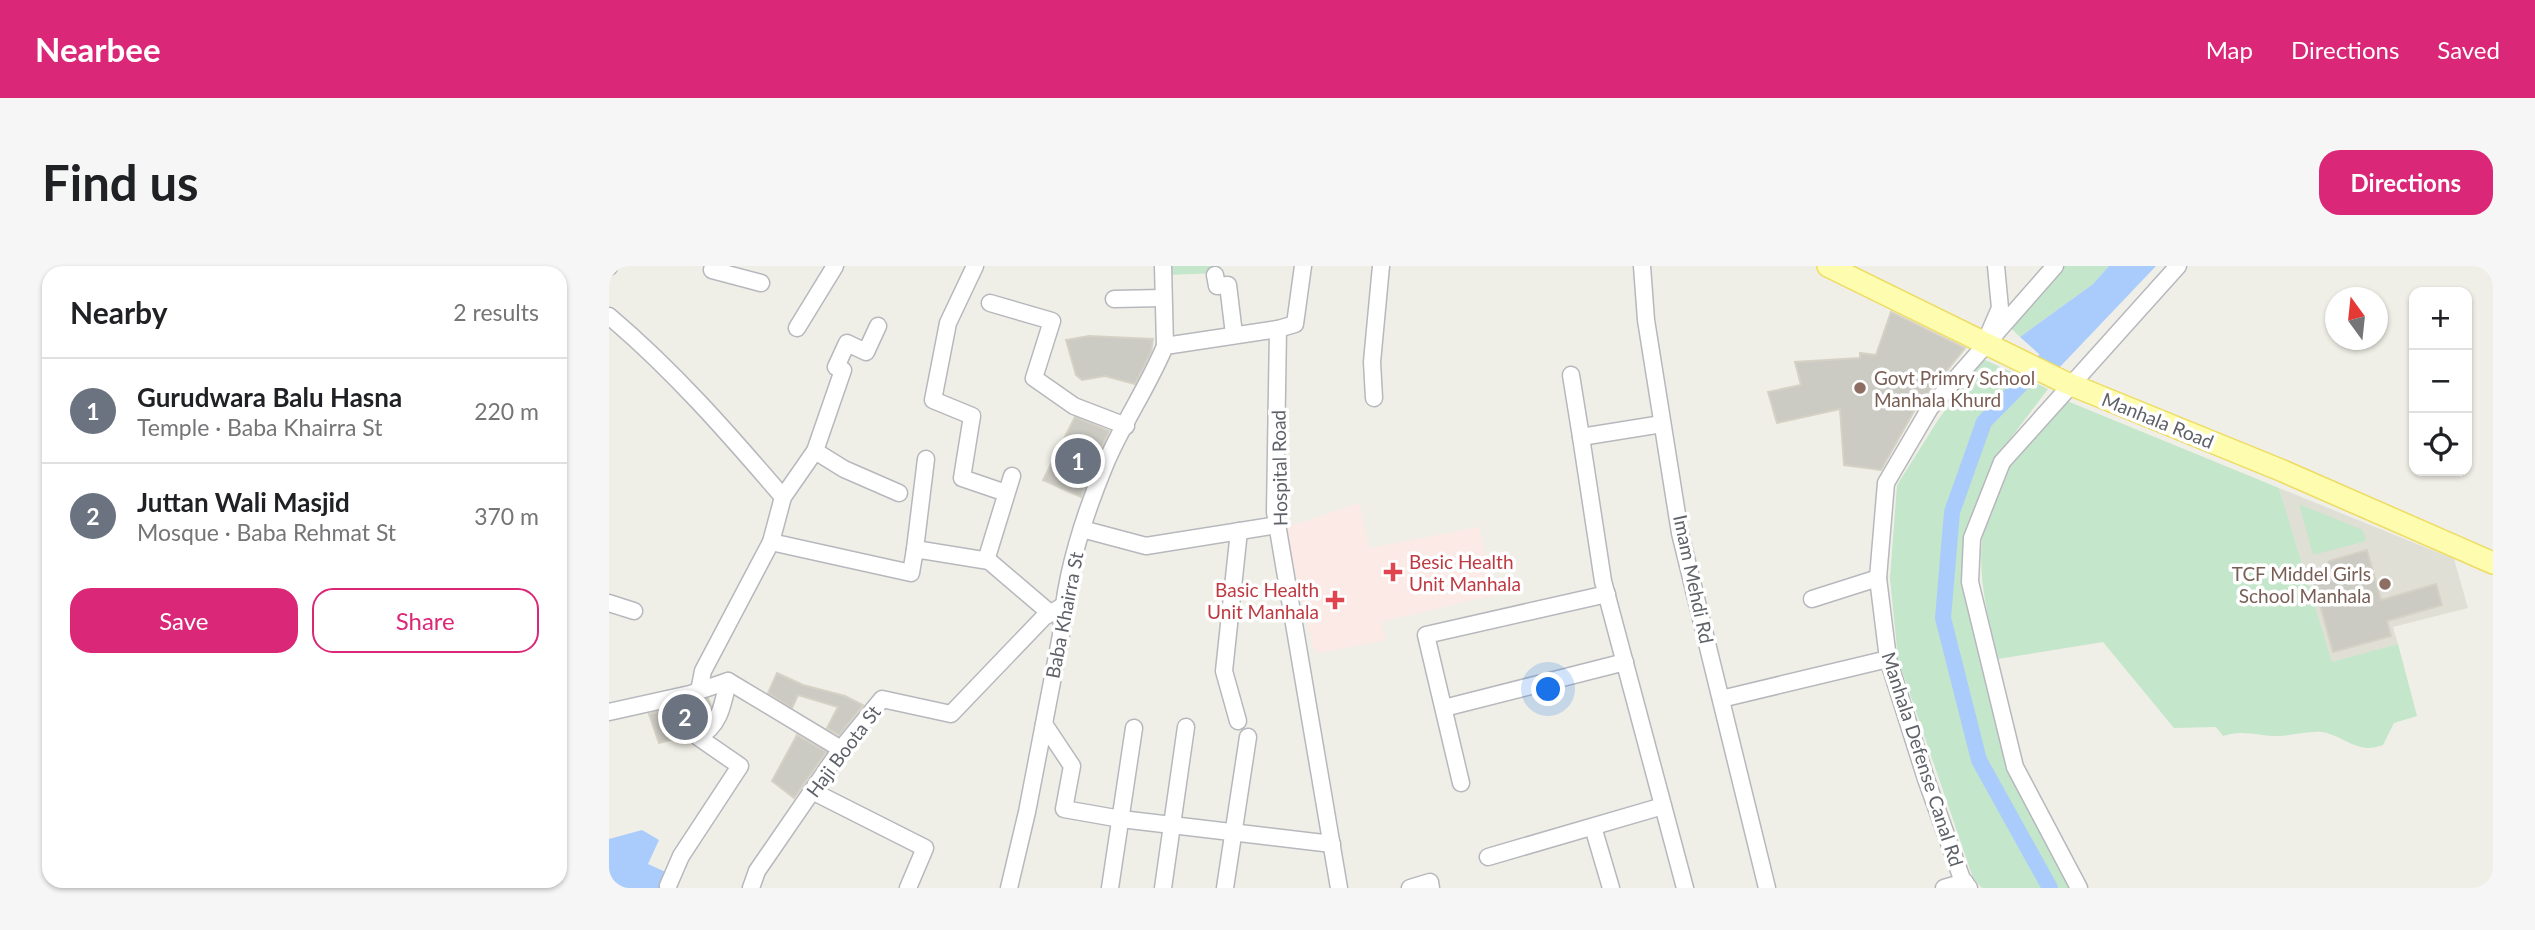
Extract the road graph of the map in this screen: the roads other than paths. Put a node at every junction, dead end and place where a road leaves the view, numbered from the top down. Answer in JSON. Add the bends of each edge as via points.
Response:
{"nodes":[{"id":1,"x":713,"y":266,"type":"edge"},
{"id":2,"x":835,"y":266,"type":"edge"},
{"id":3,"x":975,"y":266,"type":"edge"},
{"id":4,"x":1163,"y":266,"type":"edge"},
{"id":5,"x":1303,"y":266,"type":"edge"},
{"id":6,"x":1381,"y":266,"type":"edge"},
{"id":7,"x":1642,"y":266,"type":"edge"},
{"id":8,"x":1828,"y":266,"type":"edge"},
{"id":9,"x":1996,"y":266,"type":"edge"},
{"id":10,"x":2055,"y":266,"type":"edge"},
{"id":11,"x":2178,"y":266,"type":"edge"},
{"id":12,"x":1216,"y":275,"type":"dead end"},
{"id":13,"x":761,"y":283,"type":"dead end"},
{"id":14,"x":1163,"y":298,"type":"junction"},
{"id":15,"x":1114,"y":299,"type":"dead end"},
{"id":16,"x":990,"y":303,"type":"dead end"},
{"id":17,"x":609,"y":316,"type":"edge"},
{"id":18,"x":878,"y":326,"type":"dead end"},
{"id":19,"x":797,"y":328,"type":"dead end"},
{"id":20,"x":1278,"y":328,"type":"junction"},
{"id":21,"x":1234,"y":334,"type":"junction"},
{"id":22,"x":1165,"y":346,"type":"junction"},
{"id":23,"x":1992,"y":346,"type":"junction"},
{"id":24,"x":1571,"y":375,"type":"dead end"},
{"id":25,"x":2066,"y":383,"type":"junction"},
{"id":26,"x":1374,"y":398,"type":"dead end"},
{"id":27,"x":1662,"y":424,"type":"junction"},
{"id":28,"x":1126,"y":426,"type":"junction"},
{"id":29,"x":1581,"y":437,"type":"junction"},
{"id":30,"x":815,"y":451,"type":"junction"},
{"id":31,"x":926,"y":459,"type":"dead end"},
{"id":32,"x":1012,"y":476,"type":"dead end"},
{"id":33,"x":899,"y":493,"type":"dead end"},
{"id":34,"x":1006,"y":493,"type":"junction"},
{"id":35,"x":783,"y":497,"type":"junction"},
{"id":36,"x":1278,"y":525,"type":"junction"},
{"id":37,"x":1082,"y":528,"type":"junction"},
{"id":38,"x":1238,"y":531,"type":"junction"},
{"id":39,"x":771,"y":542,"type":"junction"},
{"id":40,"x":915,"y":549,"type":"junction"},
{"id":41,"x":988,"y":554,"type":"dead end"},
{"id":42,"x":2493,"y":564,"type":"edge"},
{"id":43,"x":1878,"y":578,"type":"junction"},
{"id":44,"x":1607,"y":594,"type":"junction"},
{"id":45,"x":1812,"y":598,"type":"dead end"},
{"id":46,"x":609,"y":603,"type":"edge"},
{"id":47,"x":1056,"y":610,"type":"junction"},
{"id":48,"x":634,"y":611,"type":"dead end"},
{"id":49,"x":1888,"y":659,"type":"junction"},
{"id":50,"x":1625,"y":662,"type":"junction"},
{"id":51,"x":728,"y":681,"type":"junction"},
{"id":52,"x":699,"y":691,"type":"junction"},
{"id":53,"x":1721,"y":699,"type":"junction"},
{"id":54,"x":1444,"y":709,"type":"junction"},
{"id":55,"x":609,"y":712,"type":"edge"},
{"id":56,"x":1238,"y":721,"type":"dead end"},
{"id":57,"x":1044,"y":724,"type":"junction"},
{"id":58,"x":1186,"y":727,"type":"dead end"},
{"id":59,"x":1134,"y":728,"type":"dead end"},
{"id":60,"x":1248,"y":737,"type":"dead end"},
{"id":61,"x":841,"y":749,"type":"junction"},
{"id":62,"x":1461,"y":783,"type":"dead end"},
{"id":63,"x":812,"y":791,"type":"junction"},
{"id":64,"x":1663,"y":806,"type":"junction"},
{"id":65,"x":1121,"y":819,"type":"junction"},
{"id":66,"x":1172,"y":825,"type":"junction"},
{"id":67,"x":1593,"y":827,"type":"junction"},
{"id":68,"x":1234,"y":832,"type":"junction"},
{"id":69,"x":1332,"y":844,"type":"junction"},
{"id":70,"x":1488,"y":857,"type":"dead end"},
{"id":71,"x":1967,"y":885,"type":"edge"},
{"id":72,"x":668,"y":886,"type":"dead end"},
{"id":73,"x":751,"y":888,"type":"edge"},
{"id":74,"x":908,"y":888,"type":"edge"},
{"id":75,"x":1009,"y":888,"type":"edge"},
{"id":76,"x":1110,"y":888,"type":"edge"},
{"id":77,"x":1163,"y":888,"type":"edge"},
{"id":78,"x":1225,"y":888,"type":"edge"},
{"id":79,"x":1339,"y":888,"type":"edge"},
{"id":80,"x":1410,"y":888,"type":"edge"},
{"id":81,"x":1431,"y":888,"type":"edge"},
{"id":82,"x":1612,"y":888,"type":"edge"},
{"id":83,"x":1685,"y":888,"type":"edge"},
{"id":84,"x":1767,"y":888,"type":"edge"},
{"id":85,"x":1944,"y":888,"type":"edge"},
{"id":86,"x":2079,"y":888,"type":"edge"}],
"edges":[{"from":1,"to":13,"type":"street","via":[[712,270]]},
{"from":2,"to":19,"type":"street"},
{"from":3,"to":34,"type":"street","via":[[948,324],[933,400],[972,416],[963,478]]},
{"from":4,"to":14,"type":"street"},
{"from":5,"to":20,"type":"street","via":[[1295,324]]},
{"from":6,"to":26,"type":"street","via":[[1372,362]]},
{"from":7,"to":27,"type":"street","name":"Imam Mehdi Rd"},
{"from":8,"to":23,"type":"main road","name":"Manhala Road","via":[[1921,321]]},
{"from":9,"to":23,"type":"street","via":[[2000,309]]},
{"from":10,"to":23,"type":"street","name":"Manhala Defense Canal Rd"},
{"from":11,"to":25,"type":"street"},
{"from":12,"to":21,"type":"street","via":[[1217,286],[1228,285]]},
{"from":14,"to":15,"type":"street"},
{"from":14,"to":22,"type":"street"},
{"from":16,"to":28,"type":"street","via":[[1052,321],[1034,378],[1074,406]]},
{"from":17,"to":35,"type":"street","via":[[706,407]]},
{"from":18,"to":30,"type":"street","via":[[866,352],[847,343],[836,367],[843,370]]},
{"from":20,"to":21,"type":"street"},
{"from":20,"to":36,"type":"street","name":"Hospital Road"},
{"from":21,"to":22,"type":"street"},
{"from":22,"to":28,"type":"street","name":"Baba Khairra St"},
{"from":23,"to":25,"type":"main road","name":"Manhala Road"},
{"from":23,"to":43,"type":"street","name":"Manhala Defense Canal Rd","via":[[1930,408],[1886,483]]},
{"from":24,"to":29,"type":"street"},
{"from":25,"to":42,"type":"main road","name":"Manhala Road","via":[[2283,471]]},
{"from":25,"to":86,"type":"street","via":[[2002,462],[1972,538],[1970,582],[2015,767]]},
{"from":27,"to":29,"type":"street"},
{"from":27,"to":53,"type":"street","name":"Imam Mehdi Rd","via":[[1681,533]]},
{"from":28,"to":37,"type":"street","name":"Baba Khairra St","via":[[1105,464]]},
{"from":29,"to":44,"type":"street"},
{"from":30,"to":33,"type":"street","via":[[843,469]]},
{"from":30,"to":35,"type":"street"},
{"from":31,"to":40,"type":"street"},
{"from":32,"to":34,"type":"street"},
{"from":34,"to":41,"type":"street"},
{"from":35,"to":39,"type":"street"},
{"from":36,"to":38,"type":"street"},
{"from":36,"to":69,"type":"street","name":"Hospital Road"},
{"from":37,"to":38,"type":"street","via":[[1146,546]]},
{"from":37,"to":47,"type":"street","name":"Baba Khairra St"},
{"from":38,"to":56,"type":"street","via":[[1224,671]]},
{"from":39,"to":40,"type":"street","via":[[911,573]]},
{"from":39,"to":52,"type":"street","via":[[703,671]]},
{"from":40,"to":47,"type":"street","via":[[989,561]]},
{"from":43,"to":45,"type":"street"},
{"from":43,"to":49,"type":"street","name":"Manhala Defense Canal Rd"},
{"from":44,"to":50,"type":"street"},
{"from":44,"to":54,"type":"street","via":[[1426,635]]},
{"from":46,"to":48,"type":"street"},
{"from":47,"to":57,"type":"street","name":"Baba Khairra St","via":[[1061,635]]},
{"from":47,"to":61,"type":"street","name":"Haji Boota St","via":[[951,714],[882,699]]},
{"from":49,"to":53,"type":"street"},
{"from":49,"to":71,"type":"street","name":"Manhala Defense Canal Rd","via":[[1926,779]]},
{"from":50,"to":54,"type":"street"},
{"from":50,"to":64,"type":"street"},
{"from":51,"to":52,"type":"street"},
{"from":51,"to":61,"type":"street"},
{"from":51,"to":72,"type":"street","via":[[711,731],[698,737],[740,766],[681,856]]},
{"from":52,"to":55,"type":"street"},
{"from":53,"to":84,"type":"street","name":"Imam Mehdi Rd"},
{"from":54,"to":62,"type":"street"},
{"from":57,"to":65,"type":"street","via":[[1072,766],[1064,809]]},
{"from":57,"to":75,"type":"street","name":"Baba Khairra St"},
{"from":58,"to":66,"type":"street"},
{"from":59,"to":65,"type":"street"},
{"from":60,"to":68,"type":"street"},
{"from":61,"to":63,"type":"street","name":"Haji Boota St"},
{"from":63,"to":73,"type":"street","name":"Haji Boota St","via":[[757,871]]},
{"from":63,"to":74,"type":"street","via":[[925,848]]},
{"from":64,"to":67,"type":"street"},
{"from":64,"to":83,"type":"street"},
{"from":65,"to":66,"type":"street"},
{"from":65,"to":76,"type":"street"},
{"from":66,"to":68,"type":"street"},
{"from":66,"to":77,"type":"street"},
{"from":67,"to":70,"type":"street"},
{"from":67,"to":82,"type":"street"},
{"from":68,"to":69,"type":"street"},
{"from":68,"to":78,"type":"street"},
{"from":69,"to":79,"type":"street","name":"Hospital Road"},
{"from":71,"to":85,"type":"street"},
{"from":80,"to":81,"type":"street","via":[[1430,882]]}]}
